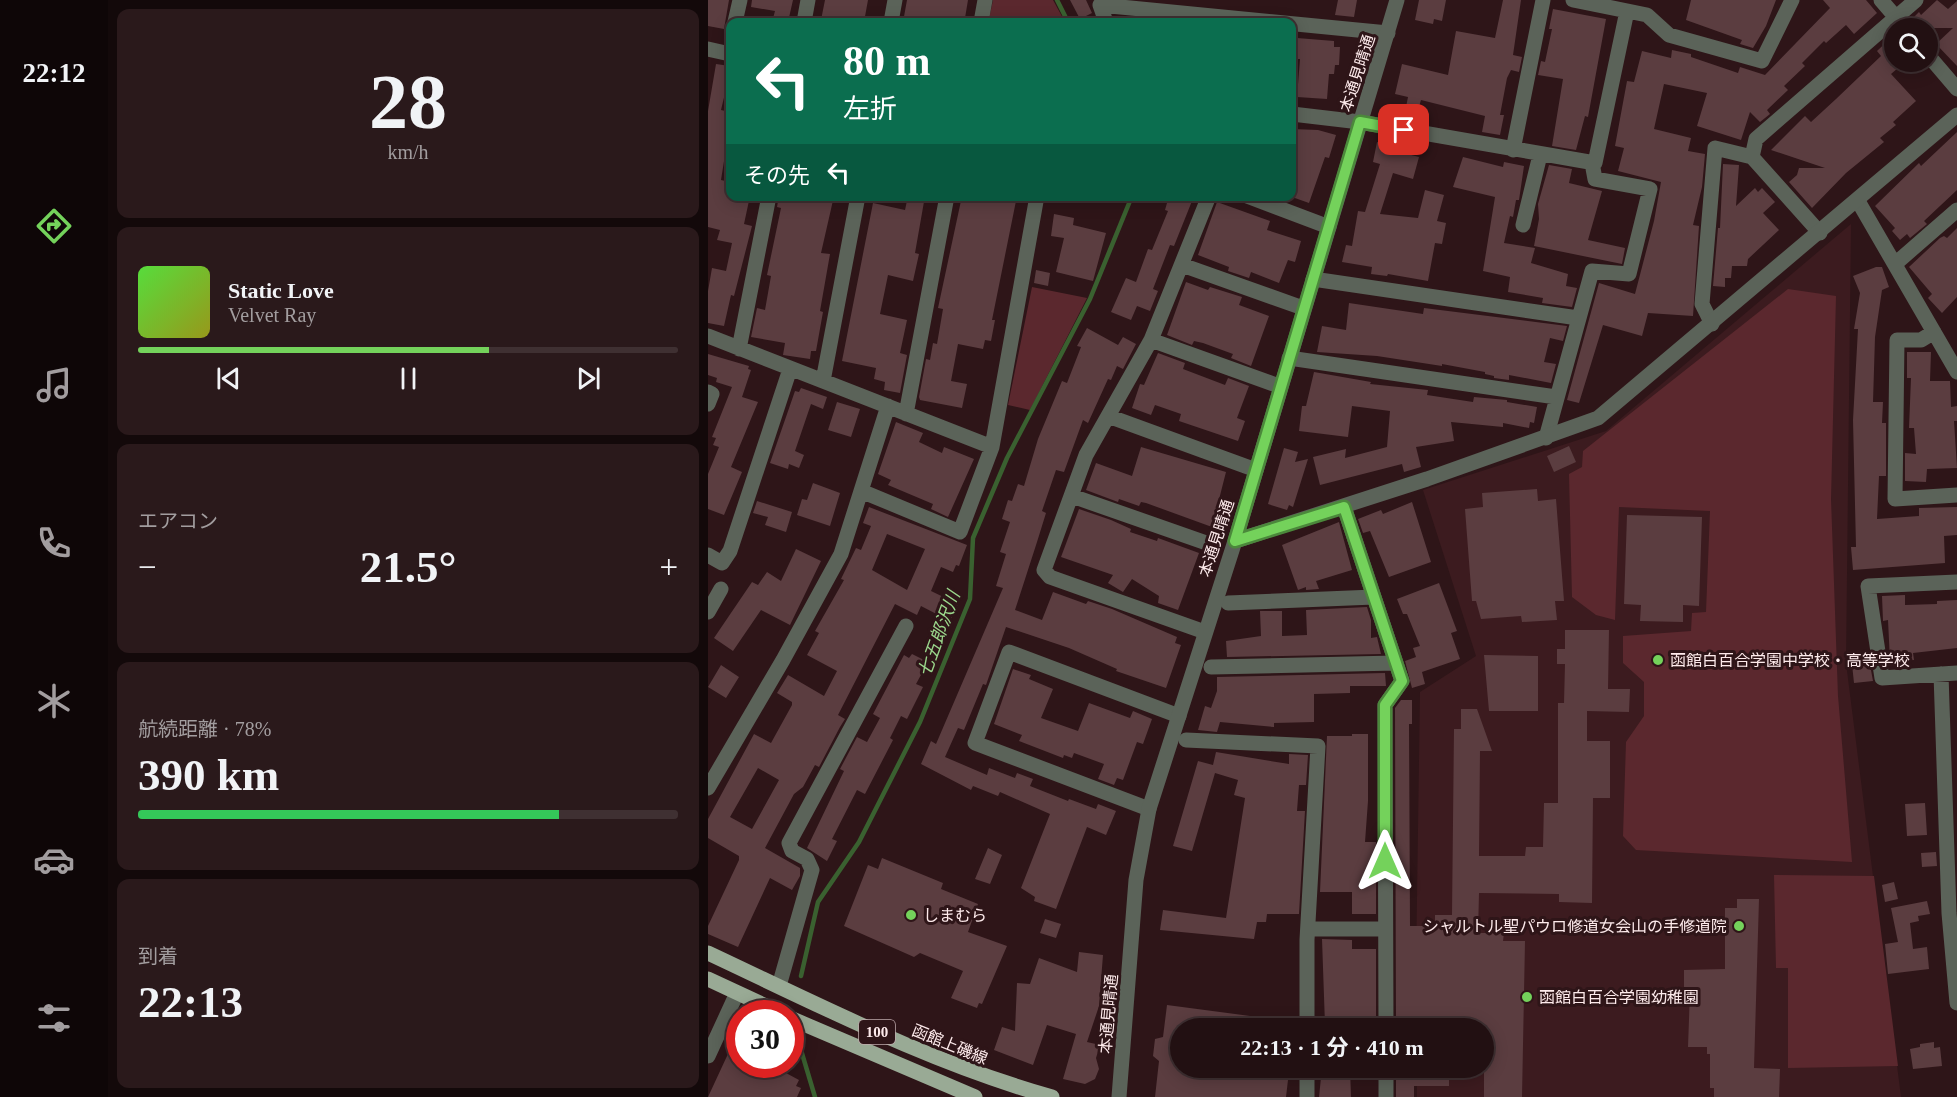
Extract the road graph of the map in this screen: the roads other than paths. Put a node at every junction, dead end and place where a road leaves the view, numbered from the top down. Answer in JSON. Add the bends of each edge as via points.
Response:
{"nodes":[{"id":1,"x":740,"y":0,"type":"edge"},
{"id":2,"x":808,"y":0,"type":"edge"},
{"id":3,"x":895,"y":0,"type":"edge"},
{"id":4,"x":985,"y":0,"type":"edge"},
{"id":5,"x":1397,"y":0,"type":"edge"},
{"id":6,"x":1543,"y":0,"type":"edge"},
{"id":7,"x":1574,"y":0,"type":"edge"},
{"id":8,"x":1792,"y":0,"type":"edge"},
{"id":9,"x":1881,"y":0,"type":"edge"},
{"id":10,"x":1916,"y":0,"type":"edge"},
{"id":11,"x":1627,"y":11,"type":"junction"},
{"id":12,"x":736,"y":18,"type":"edge"},
{"id":13,"x":805,"y":18,"type":"edge"},
{"id":14,"x":892,"y":18,"type":"edge"},
{"id":15,"x":982,"y":18,"type":"edge"},
{"id":16,"x":1105,"y":18,"type":"edge"},
{"id":17,"x":1234,"y":18,"type":"edge"},
{"id":18,"x":1896,"y":18,"type":"edge"},
{"id":19,"x":1903,"y":18,"type":"edge"},
{"id":20,"x":1296,"y":24,"type":"edge"},
{"id":21,"x":1388,"y":33,"type":"junction"},
{"id":22,"x":1884,"y":36,"type":"edge"},
{"id":23,"x":708,"y":49,"type":"edge"},
{"id":24,"x":726,"y":51,"type":"edge"},
{"id":25,"x":1938,"y":67,"type":"edge"},
{"id":26,"x":1957,"y":89,"type":"edge"},
{"id":27,"x":1296,"y":114,"type":"edge"},
{"id":28,"x":1957,"y":115,"type":"edge"},
{"id":29,"x":1360,"y":122,"type":"junction"},
{"id":30,"x":1513,"y":150,"type":"junction"},
{"id":31,"x":1540,"y":155,"type":"junction"},
{"id":32,"x":1752,"y":157,"type":"junction"},
{"id":33,"x":1592,"y":163,"type":"junction"},
{"id":34,"x":767,"y":201,"type":"edge"},
{"id":35,"x":857,"y":201,"type":"edge"},
{"id":36,"x":946,"y":201,"type":"edge"},
{"id":37,"x":1036,"y":201,"type":"edge"},
{"id":38,"x":1207,"y":201,"type":"edge"},
{"id":39,"x":1260,"y":201,"type":"edge"},
{"id":40,"x":1858,"y":201,"type":"junction"},
{"id":41,"x":1957,"y":210,"type":"edge"},
{"id":42,"x":1523,"y":225,"type":"dead end"},
{"id":43,"x":1329,"y":227,"type":"junction"},
{"id":44,"x":1820,"y":233,"type":"junction"},
{"id":45,"x":1895,"y":264,"type":"junction"},
{"id":46,"x":1182,"y":265,"type":"junction"},
{"id":47,"x":1313,"y":279,"type":"junction"},
{"id":48,"x":1303,"y":308,"type":"junction"},
{"id":49,"x":1578,"y":318,"type":"junction"},
{"id":50,"x":1712,"y":324,"type":"junction"},
{"id":51,"x":1934,"y":332,"type":"junction"},
{"id":52,"x":708,"y":336,"type":"edge"},
{"id":53,"x":1151,"y":340,"type":"junction"},
{"id":54,"x":739,"y":349,"type":"junction"},
{"id":55,"x":1289,"y":357,"type":"junction"},
{"id":56,"x":790,"y":369,"type":"junction"},
{"id":57,"x":1957,"y":372,"type":"edge"},
{"id":58,"x":823,"y":381,"type":"junction"},
{"id":59,"x":1280,"y":387,"type":"junction"},
{"id":60,"x":708,"y":392,"type":"edge"},
{"id":61,"x":1556,"y":397,"type":"junction"},
{"id":62,"x":708,"y":404,"type":"edge"},
{"id":63,"x":888,"y":406,"type":"junction"},
{"id":64,"x":906,"y":414,"type":"junction"},
{"id":65,"x":1108,"y":416,"type":"junction"},
{"id":66,"x":1546,"y":438,"type":"junction"},
{"id":67,"x":992,"y":447,"type":"junction"},
{"id":68,"x":1256,"y":470,"type":"junction"},
{"id":69,"x":861,"y":491,"type":"junction"},
{"id":70,"x":1957,"y":495,"type":"edge"},
{"id":71,"x":1072,"y":496,"type":"junction"},
{"id":72,"x":1344,"y":507,"type":"junction"},
{"id":73,"x":1235,"y":541,"type":"junction"},
{"id":74,"x":1215,"y":546,"type":"dead end"},
{"id":75,"x":708,"y":555,"type":"edge"},
{"id":76,"x":1957,"y":582,"type":"edge"},
{"id":77,"x":721,"y":589,"type":"dead end"},
{"id":78,"x":1374,"y":597,"type":"junction"},
{"id":79,"x":1228,"y":603,"type":"dead end"},
{"id":80,"x":708,"y":612,"type":"edge"},
{"id":81,"x":906,"y":626,"type":"dead end"},
{"id":82,"x":1205,"y":632,"type":"junction"},
{"id":83,"x":1396,"y":663,"type":"junction"},
{"id":84,"x":1211,"y":667,"type":"dead end"},
{"id":85,"x":1957,"y":673,"type":"edge"},
{"id":86,"x":1941,"y":674,"type":"junction"},
{"id":87,"x":1179,"y":716,"type":"junction"},
{"id":88,"x":1186,"y":740,"type":"dead end"},
{"id":89,"x":708,"y":788,"type":"edge"},
{"id":90,"x":1149,"y":809,"type":"junction"},
{"id":91,"x":1308,"y":929,"type":"junction"},
{"id":92,"x":1385,"y":929,"type":"junction"},
{"id":93,"x":708,"y":953,"type":"edge"},
{"id":94,"x":708,"y":979,"type":"edge"},
{"id":95,"x":779,"y":986,"type":"junction"},
{"id":96,"x":737,"y":993,"type":"junction"},
{"id":97,"x":752,"y":1000,"type":"edge"},
{"id":98,"x":1957,"y":1003,"type":"edge"},
{"id":99,"x":1307,"y":1018,"type":"edge"},
{"id":100,"x":1386,"y":1018,"type":"edge"},
{"id":101,"x":804,"y":1024,"type":"edge"},
{"id":102,"x":708,"y":1056,"type":"edge"},
{"id":103,"x":1307,"y":1078,"type":"edge"},
{"id":104,"x":1386,"y":1078,"type":"edge"},
{"id":105,"x":975,"y":1097,"type":"edge"},
{"id":106,"x":1052,"y":1097,"type":"edge"},
{"id":107,"x":1119,"y":1097,"type":"edge"},
{"id":108,"x":1307,"y":1097,"type":"edge"},
{"id":109,"x":1386,"y":1097,"type":"edge"}],
"edges":[{"from":1,"to":12,"type":"street"},
{"from":2,"to":13,"type":"street"},
{"from":3,"to":14,"type":"street"},
{"from":4,"to":15,"type":"street"},
{"from":5,"to":21,"type":"street","name":"本通見晴通"},
{"from":6,"to":30,"type":"street"},
{"from":7,"to":11,"type":"street"},
{"from":8,"to":11,"type":"street","via":[[1762,61],[1669,35],[1647,15]]},
{"from":9,"to":18,"type":"street"},
{"from":10,"to":19,"type":"street"},
{"from":11,"to":33,"type":"street"},
{"from":16,"to":17,"type":"street","via":[[1100,5]]},
{"from":20,"to":21,"type":"street"},
{"from":21,"to":29,"type":"street","name":"本通見晴通"},
{"from":22,"to":32,"type":"street","via":[[1756,139]]},
{"from":23,"to":24,"type":"street"},
{"from":25,"to":26,"type":"street"},
{"from":27,"to":29,"type":"street"},
{"from":28,"to":40,"type":"street"},
{"from":29,"to":30,"type":"street"},
{"from":29,"to":43,"type":"street","name":"本通見晴通"},
{"from":30,"to":31,"type":"street"},
{"from":31,"to":33,"type":"street"},
{"from":31,"to":42,"type":"street"},
{"from":32,"to":44,"type":"street"},
{"from":32,"to":50,"type":"street","via":[[1715,148],[1702,304]]},
{"from":33,"to":49,"type":"street","via":[[1595,179],[1650,189],[1629,274],[1592,271]]},
{"from":34,"to":54,"type":"street"},
{"from":35,"to":58,"type":"street"},
{"from":36,"to":64,"type":"street"},
{"from":37,"to":67,"type":"street"},
{"from":38,"to":46,"type":"street"},
{"from":39,"to":43,"type":"street"},
{"from":40,"to":44,"type":"street"},
{"from":40,"to":45,"type":"street"},
{"from":41,"to":45,"type":"street"},
{"from":43,"to":47,"type":"street","name":"本通見晴通"},
{"from":44,"to":50,"type":"street"},
{"from":45,"to":51,"type":"street"},
{"from":46,"to":48,"type":"street"},
{"from":46,"to":53,"type":"street"},
{"from":47,"to":48,"type":"street","name":"本通見晴通"},
{"from":47,"to":49,"type":"street"},
{"from":48,"to":55,"type":"street","name":"本通見晴通"},
{"from":49,"to":61,"type":"street"},
{"from":50,"to":66,"type":"street","via":[[1598,418]]},
{"from":51,"to":57,"type":"street"},
{"from":51,"to":70,"type":"street","via":[[1921,340],[1897,340],[1895,499]]},
{"from":52,"to":54,"type":"street"},
{"from":53,"to":59,"type":"street"},
{"from":53,"to":65,"type":"street"},
{"from":54,"to":56,"type":"street"},
{"from":55,"to":59,"type":"street","name":"本通見晴通"},
{"from":55,"to":61,"type":"street"},
{"from":56,"to":58,"type":"street"},
{"from":56,"to":75,"type":"street","via":[[730,551],[722,563]]},
{"from":58,"to":63,"type":"street"},
{"from":59,"to":68,"type":"street","name":"本通見晴通"},
{"from":60,"to":62,"type":"street","via":[[712,394]]},
{"from":61,"to":66,"type":"street"},
{"from":63,"to":64,"type":"street"},
{"from":63,"to":69,"type":"street"},
{"from":64,"to":67,"type":"street"},
{"from":65,"to":68,"type":"street"},
{"from":65,"to":71,"type":"street","via":[[1086,454]]},
{"from":66,"to":72,"type":"street"},
{"from":67,"to":69,"type":"street","via":[[960,532]]},
{"from":68,"to":73,"type":"street","name":"本通見晴通"},
{"from":69,"to":89,"type":"street","via":[[841,554]]},
{"from":71,"to":74,"type":"street"},
{"from":71,"to":82,"type":"street","via":[[1044,570],[1050,578]]},
{"from":72,"to":73,"type":"street"},
{"from":72,"to":78,"type":"street"},
{"from":73,"to":82,"type":"street","name":"本通見晴通"},
{"from":76,"to":86,"type":"street","via":[[1868,586],[1882,678]]},
{"from":77,"to":80,"type":"street"},
{"from":78,"to":79,"type":"street"},
{"from":78,"to":83,"type":"street"},
{"from":81,"to":95,"type":"street","via":[[789,843],[792,851],[807,858],[812,870]]},
{"from":82,"to":87,"type":"street","name":"本通見晴通"},
{"from":83,"to":84,"type":"street"},
{"from":83,"to":92,"type":"street","via":[[1402,681],[1385,705]]},
{"from":85,"to":86,"type":"street"},
{"from":86,"to":98,"type":"street"},
{"from":87,"to":90,"type":"street","name":"本通見晴通"},
{"from":87,"to":90,"type":"street","via":[[1009,652],[975,743]]},
{"from":88,"to":91,"type":"street","via":[[1318,746]]},
{"from":90,"to":107,"type":"street","name":"本通見晴通","via":[[1136,880]]},
{"from":91,"to":92,"type":"street"},
{"from":91,"to":99,"type":"street"},
{"from":92,"to":100,"type":"street"},
{"from":93,"to":95,"type":"main road","name":"函館上磯線","number":"100"},
{"from":94,"to":96,"type":"main road"},
{"from":95,"to":106,"type":"main road","name":"函館上磯線","number":"100","via":[[932,1057]]},
{"from":96,"to":97,"type":"main road"},
{"from":96,"to":102,"type":"street"},
{"from":101,"to":105,"type":"main road","number":"100"},
{"from":103,"to":108,"type":"street"},
{"from":104,"to":109,"type":"street"}]}
